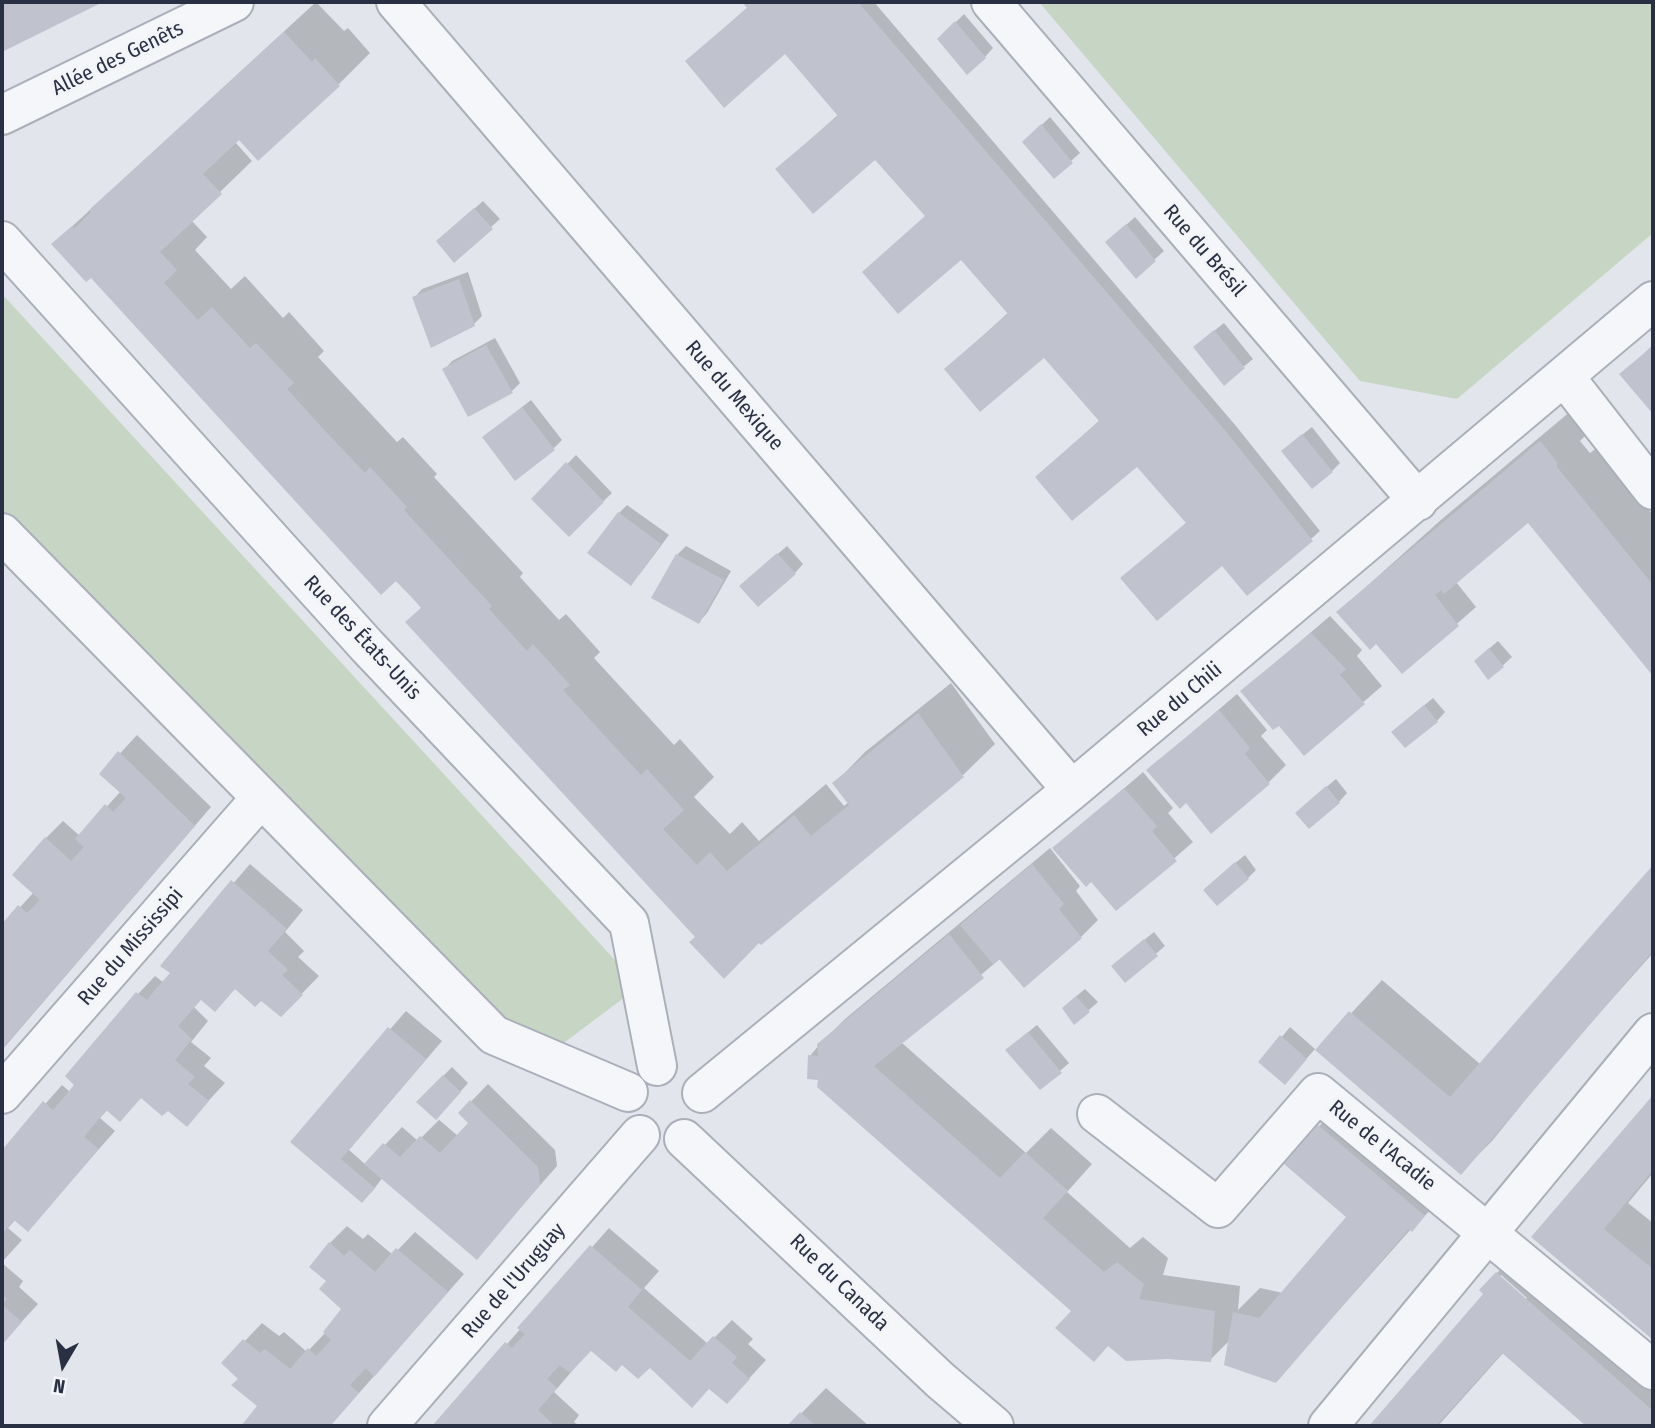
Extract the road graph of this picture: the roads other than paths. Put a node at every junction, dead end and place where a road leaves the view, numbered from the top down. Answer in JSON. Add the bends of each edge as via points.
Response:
{"nodes":[{"id":1,"x":234,"y":2,"type":"edge"},
{"id":2,"x":396,"y":2,"type":"edge"},
{"id":3,"x":991,"y":2,"type":"edge"},
{"id":4,"x":2,"y":115,"type":"edge"},
{"id":5,"x":2,"y":241,"type":"edge"},
{"id":6,"x":1653,"y":301,"type":"edge"},
{"id":7,"x":1564,"y":376,"type":"junction"},
{"id":8,"x":1653,"y":490,"type":"edge"},
{"id":9,"x":1418,"y":501,"type":"junction"},
{"id":10,"x":2,"y":533,"type":"edge"},
{"id":11,"x":1072,"y":790,"type":"junction"},
{"id":12,"x":260,"y":799,"type":"junction"},
{"id":13,"x":1653,"y":1033,"type":"edge"},
{"id":14,"x":657,"y":1066,"type":"junction"},
{"id":15,"x":628,"y":1092,"type":"junction"},
{"id":16,"x":702,"y":1093,"type":"junction"},
{"id":17,"x":2,"y":1094,"type":"edge"},
{"id":18,"x":1097,"y":1114,"type":"dead end"},
{"id":19,"x":640,"y":1135,"type":"junction"},
{"id":20,"x":684,"y":1139,"type":"junction"},
{"id":21,"x":1488,"y":1233,"type":"junction"},
{"id":22,"x":1653,"y":1370,"type":"edge"},
{"id":23,"x":387,"y":1426,"type":"edge"},
{"id":24,"x":994,"y":1426,"type":"edge"},
{"id":25,"x":1328,"y":1426,"type":"edge"}],
"edges":[{"from":1,"to":4,"type":"street","name":"Allée des Genêts"},
{"from":2,"to":11,"type":"street","name":"Rue du Mexique"},
{"from":3,"to":9,"type":"street","name":"Rue du Brésil"},
{"from":5,"to":14,"type":"street","name":"Rue des États-Unis","via":[[368,646],[629,923]]},
{"from":6,"to":7,"type":"street","name":"Rue du Chili"},
{"from":7,"to":8,"type":"street"},
{"from":7,"to":9,"type":"street","name":"Rue du Chili"},
{"from":9,"to":11,"type":"street","name":"Rue du Chili"},
{"from":10,"to":12,"type":"street"},
{"from":11,"to":16,"type":"street","name":"Rue du Chili"},
{"from":12,"to":15,"type":"street","via":[[494,1035]]},
{"from":12,"to":17,"type":"street","name":"Rue du Mississipi"},
{"from":13,"to":21,"type":"street"},
{"from":14,"to":15,"type":"street","via":[[634,1079]]},
{"from":14,"to":16,"type":"street","via":[[680,1068],[698,1083]]},
{"from":15,"to":19,"type":"street","via":[[627,1115]]},
{"from":16,"to":20,"type":"street","via":[[703,1114]]},
{"from":18,"to":21,"type":"street","name":"Rue de l'Acadie","via":[[1218,1208],[1318,1093]]},
{"from":19,"to":20,"type":"street","via":[[661,1143]]},
{"from":19,"to":23,"type":"street","name":"Rue de l'Uruguay"},
{"from":20,"to":24,"type":"street","name":"Rue du Canada"},
{"from":21,"to":22,"type":"street","name":"Rue de l'Acadie"},
{"from":21,"to":25,"type":"street"}]}
